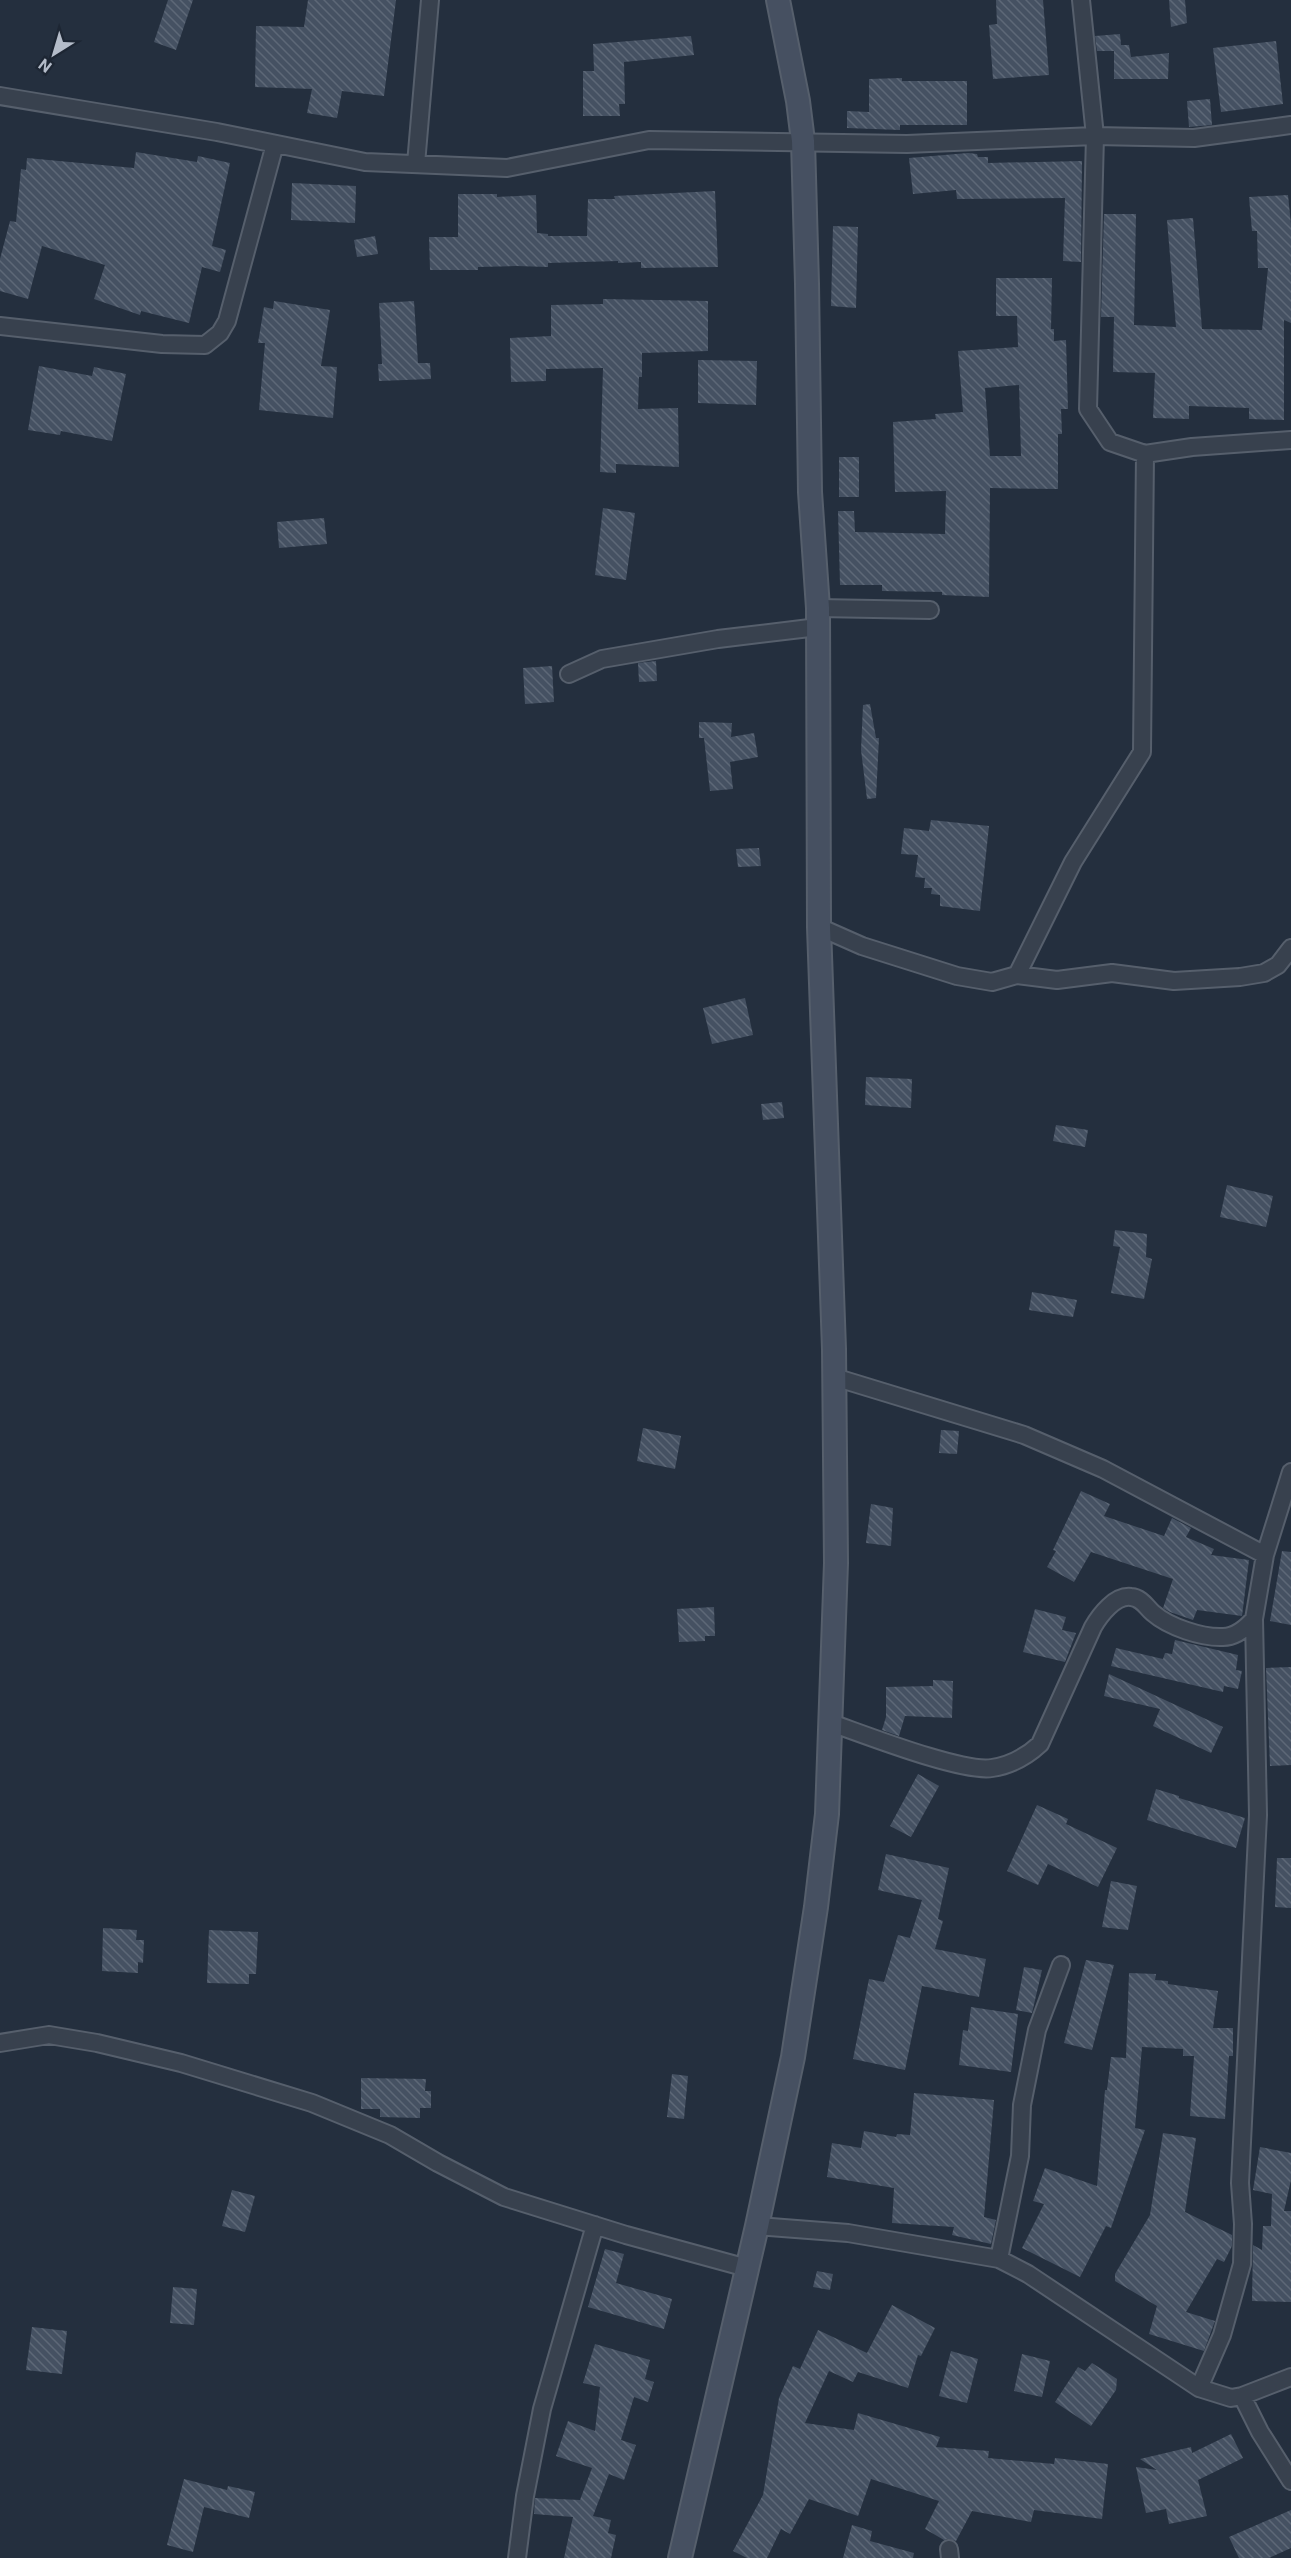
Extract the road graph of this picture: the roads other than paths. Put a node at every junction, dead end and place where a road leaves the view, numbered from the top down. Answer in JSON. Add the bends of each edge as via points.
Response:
{"nodes":[{"id":1,"x":430,"y":0,"type":"edge"},
{"id":2,"x":778,"y":0,"type":"edge"},
{"id":3,"x":1081,"y":0,"type":"edge"},
{"id":4,"x":0,"y":96,"type":"edge"},
{"id":5,"x":1291,"y":124,"type":"edge"},
{"id":6,"x":1095,"y":136,"type":"junction"},
{"id":7,"x":803,"y":141,"type":"junction"},
{"id":8,"x":275,"y":144,"type":"junction"},
{"id":9,"x":416,"y":164,"type":"junction"},
{"id":10,"x":0,"y":326,"type":"edge"},
{"id":11,"x":1291,"y":440,"type":"edge"},
{"id":12,"x":1145,"y":454,"type":"junction"},
{"id":13,"x":930,"y":610,"type":"dead end"},
{"id":14,"x":818,"y":618,"type":"junction"},
{"id":15,"x":568,"y":674,"type":"dead end"},
{"id":16,"x":819,"y":927,"type":"junction"},
{"id":17,"x":1291,"y":948,"type":"edge"},
{"id":18,"x":1285,"y":966,"type":"edge"},
{"id":19,"x":1017,"y":975,"type":"junction"},
{"id":20,"x":834,"y":1377,"type":"junction"},
{"id":21,"x":1291,"y":1472,"type":"edge"},
{"id":22,"x":1291,"y":1519,"type":"edge"},
{"id":23,"x":1265,"y":1555,"type":"junction"},
{"id":24,"x":1254,"y":1619,"type":"junction"},
{"id":25,"x":831,"y":1723,"type":"junction"},
{"id":26,"x":1061,"y":1965,"type":"dead end"},
{"id":27,"x":0,"y":2043,"type":"edge"},
{"id":28,"x":595,"y":2225,"type":"junction"},
{"id":29,"x":757,"y":2226,"type":"junction"},
{"id":30,"x":999,"y":2259,"type":"junction"},
{"id":31,"x":747,"y":2268,"type":"junction"},
{"id":32,"x":1291,"y":2377,"type":"edge"},
{"id":33,"x":1198,"y":2388,"type":"junction"},
{"id":34,"x":1242,"y":2396,"type":"junction"},
{"id":35,"x":1291,"y":2481,"type":"edge"},
{"id":36,"x":517,"y":2558,"type":"edge"},
{"id":37,"x":680,"y":2558,"type":"edge"}],
"edges":[{"from":1,"to":9,"type":"street"},
{"from":2,"to":7,"type":"main road"},
{"from":3,"to":6,"type":"street"},
{"from":4,"to":8,"type":"street"},
{"from":5,"to":6,"type":"street","via":[[1194,138]]},
{"from":6,"to":7,"type":"street","via":[[907,144]]},
{"from":6,"to":12,"type":"street","via":[[1088,409],[1110,442]]},
{"from":7,"to":9,"type":"street","via":[[649,141],[507,168]]},
{"from":7,"to":14,"type":"main road","via":[[810,492]]},
{"from":8,"to":9,"type":"street","via":[[365,162]]},
{"from":8,"to":10,"type":"street","via":[[228,321],[205,345]]},
{"from":11,"to":12,"type":"street"},
{"from":12,"to":19,"type":"street","via":[[1142,752],[1073,862]]},
{"from":13,"to":14,"type":"street"},
{"from":14,"to":15,"type":"street","via":[[602,659]]},
{"from":14,"to":16,"type":"main road"},
{"from":16,"to":19,"type":"street","via":[[957,976],[992,982]]},
{"from":16,"to":20,"type":"main road"},
{"from":17,"to":18,"type":"street"},
{"from":18,"to":19,"type":"street","via":[[1252,975],[1174,981],[1112,973],[1057,980]]},
{"from":20,"to":23,"type":"street","via":[[1024,1435],[1102,1469]]},
{"from":20,"to":25,"type":"main road","via":[[836,1563]]},
{"from":21,"to":23,"type":"street"},
{"from":22,"to":23,"type":"street","via":[[1280,1525]]},
{"from":23,"to":24,"type":"street"},
{"from":24,"to":25,"type":"street","via":[[1237,1633],[1223,1637],[1180,1629],[1142,1601],[1131,1597],[1119,1600],[1101,1614],[1093,1627],[1040,1744],[1025,1758],[989,1769],[954,1763]]},
{"from":24,"to":33,"type":"street","via":[[1258,1815],[1240,2183],[1242,2264],[1222,2335]]},
{"from":25,"to":29,"type":"main road","via":[[827,1814],[816,1907],[793,2057]]},
{"from":26,"to":30,"type":"street","via":[[1037,2030],[1022,2105],[1020,2156]]},
{"from":27,"to":28,"type":"street","via":[[49,2036],[97,2043],[181,2063],[312,2103],[390,2135],[504,2197]]},
{"from":28,"to":31,"type":"street"},
{"from":28,"to":36,"type":"street","via":[[542,2409]]},
{"from":29,"to":30,"type":"street","via":[[848,2233]]},
{"from":29,"to":31,"type":"main road"},
{"from":30,"to":33,"type":"street","via":[[1028,2274]]},
{"from":31,"to":37,"type":"main road"},
{"from":32,"to":34,"type":"street"},
{"from":33,"to":34,"type":"street","via":[[1231,2398]]},
{"from":34,"to":35,"type":"street"}]}
